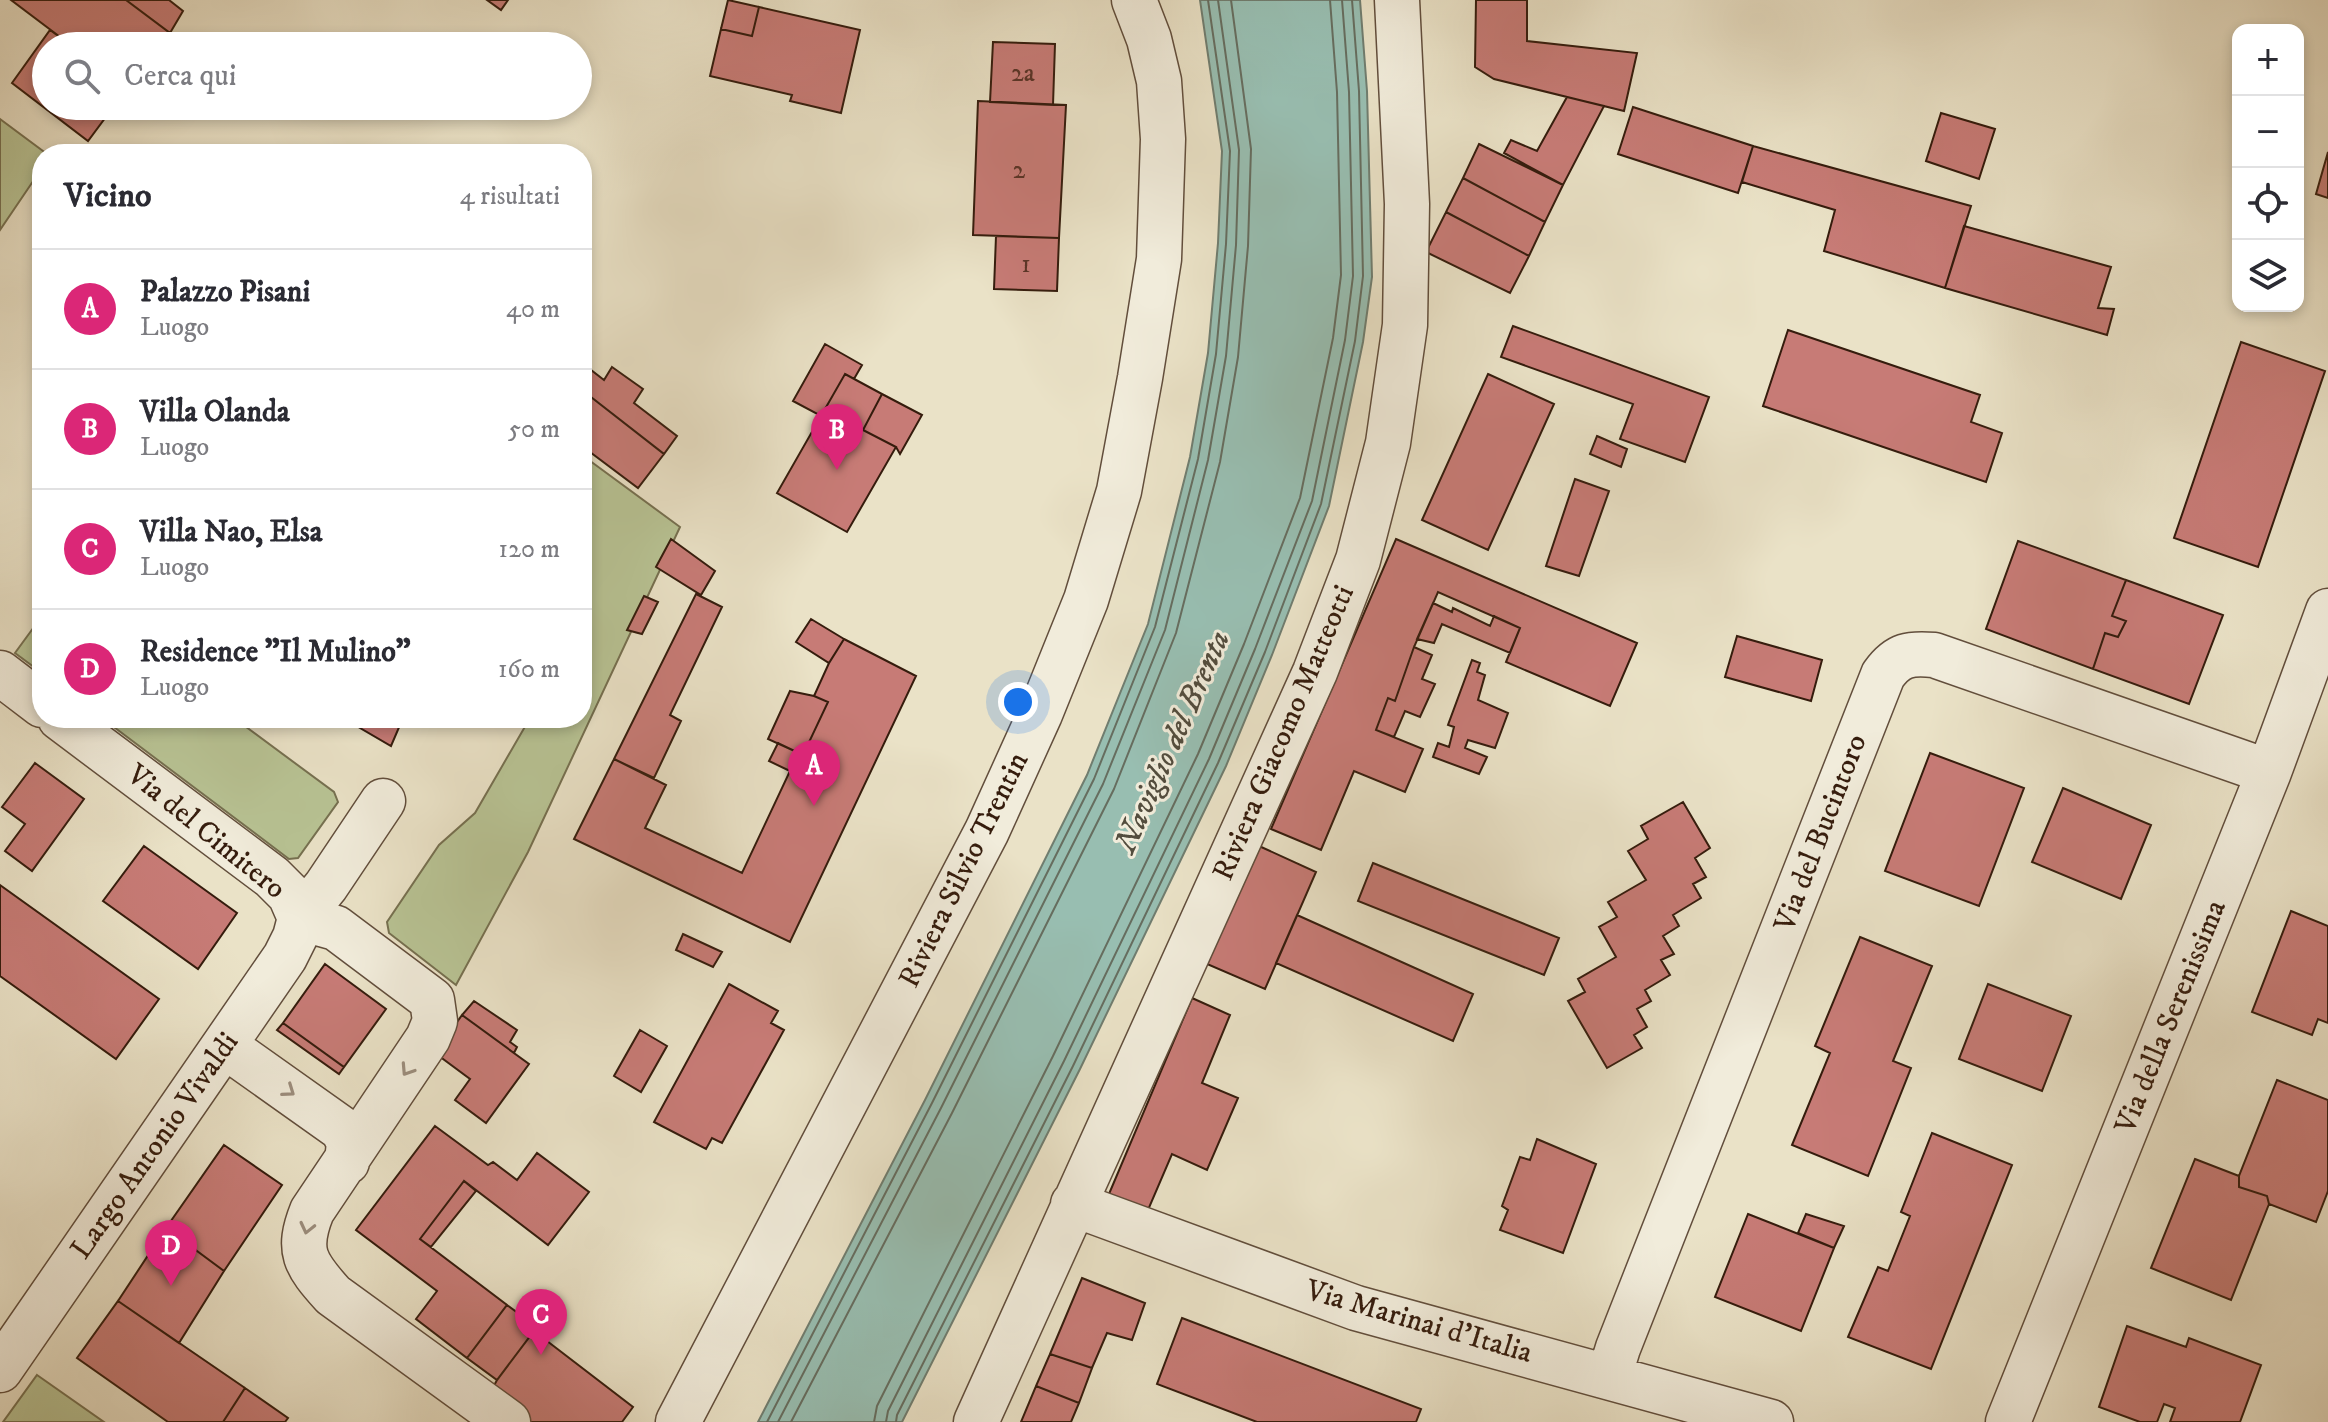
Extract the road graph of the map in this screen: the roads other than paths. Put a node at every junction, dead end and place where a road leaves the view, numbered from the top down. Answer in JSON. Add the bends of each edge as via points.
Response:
{"nodes":[{"id":1,"x":1134,"y":0,"type":"edge"},
{"id":2,"x":1397,"y":0,"type":"edge"},
{"id":3,"x":2328,"y":611,"type":"edge"},
{"id":4,"x":0,"y":673,"type":"edge"},
{"id":5,"x":32,"y":697,"type":"edge"},
{"id":6,"x":73,"y":728,"type":"edge"},
{"id":7,"x":2269,"y":772,"type":"junction"},
{"id":8,"x":383,"y":801,"type":"dead end"},
{"id":9,"x":300,"y":918,"type":"junction"},
{"id":10,"x":225,"y":1046,"type":"junction"},
{"id":11,"x":347,"y":1162,"type":"junction"},
{"id":12,"x":1073,"y":1204,"type":"junction"},
{"id":13,"x":0,"y":1370,"type":"edge"},
{"id":14,"x":1625,"y":1395,"type":"edge"},
{"id":15,"x":508,"y":1422,"type":"edge"},
{"id":16,"x":678,"y":1422,"type":"edge"},
{"id":17,"x":976,"y":1422,"type":"edge"},
{"id":18,"x":1771,"y":1422,"type":"edge"},
{"id":19,"x":2008,"y":1422,"type":"edge"}],
"edges":[{"from":1,"to":16,"type":"street","name":"Riviera Silvio Trentin","via":[[1159,81],[1159,259],[1119,491],[1086,600],[987,831]]},
{"from":2,"to":12,"type":"street","name":"Riviera Giacomo Matteotti","via":[[1407,204],[1405,325],[1388,443],[1358,560],[1315,672]]},
{"from":3,"to":7,"type":"street","name":"Via della Serenissima"},
{"from":4,"to":5,"type":"street"},
{"from":6,"to":9,"type":"street","name":"Via del Cimitero","via":[[272,877],[290,895]]},
{"from":7,"to":14,"type":"street","name":"Via del Bucintoro","via":[[1934,655],[1904,656],[1892,663],[1618,1348]]},
{"from":7,"to":19,"type":"street","name":"Via della Serenissima"},
{"from":8,"to":9,"type":"street","name":"Largo Antonio Vivaldi"},
{"from":9,"to":10,"type":"street","name":"Largo Antonio Vivaldi","via":[[285,957]]},
{"from":9,"to":11,"type":"street","name":"Via del Cimitero","one_way":true,"via":[[336,928],[432,1000],[435,1021],[428,1038]]},
{"from":10,"to":11,"type":"street","one_way":true,"via":[[342,1129],[349,1142]]},
{"from":10,"to":13,"type":"street","name":"Largo Antonio Vivaldi"},
{"from":11,"to":15,"type":"street","name":"Via del Cimitero","one_way":true,"via":[[304,1230],[311,1270],[333,1295]]},
{"from":12,"to":14,"type":"street","name":"Via Marinai d'Italia","via":[[1356,1308]]},
{"from":12,"to":17,"type":"street","name":"Riviera Giacomo Matteotti"},
{"from":14,"to":18,"type":"street","name":"Via Marinai d'Italia"}]}
